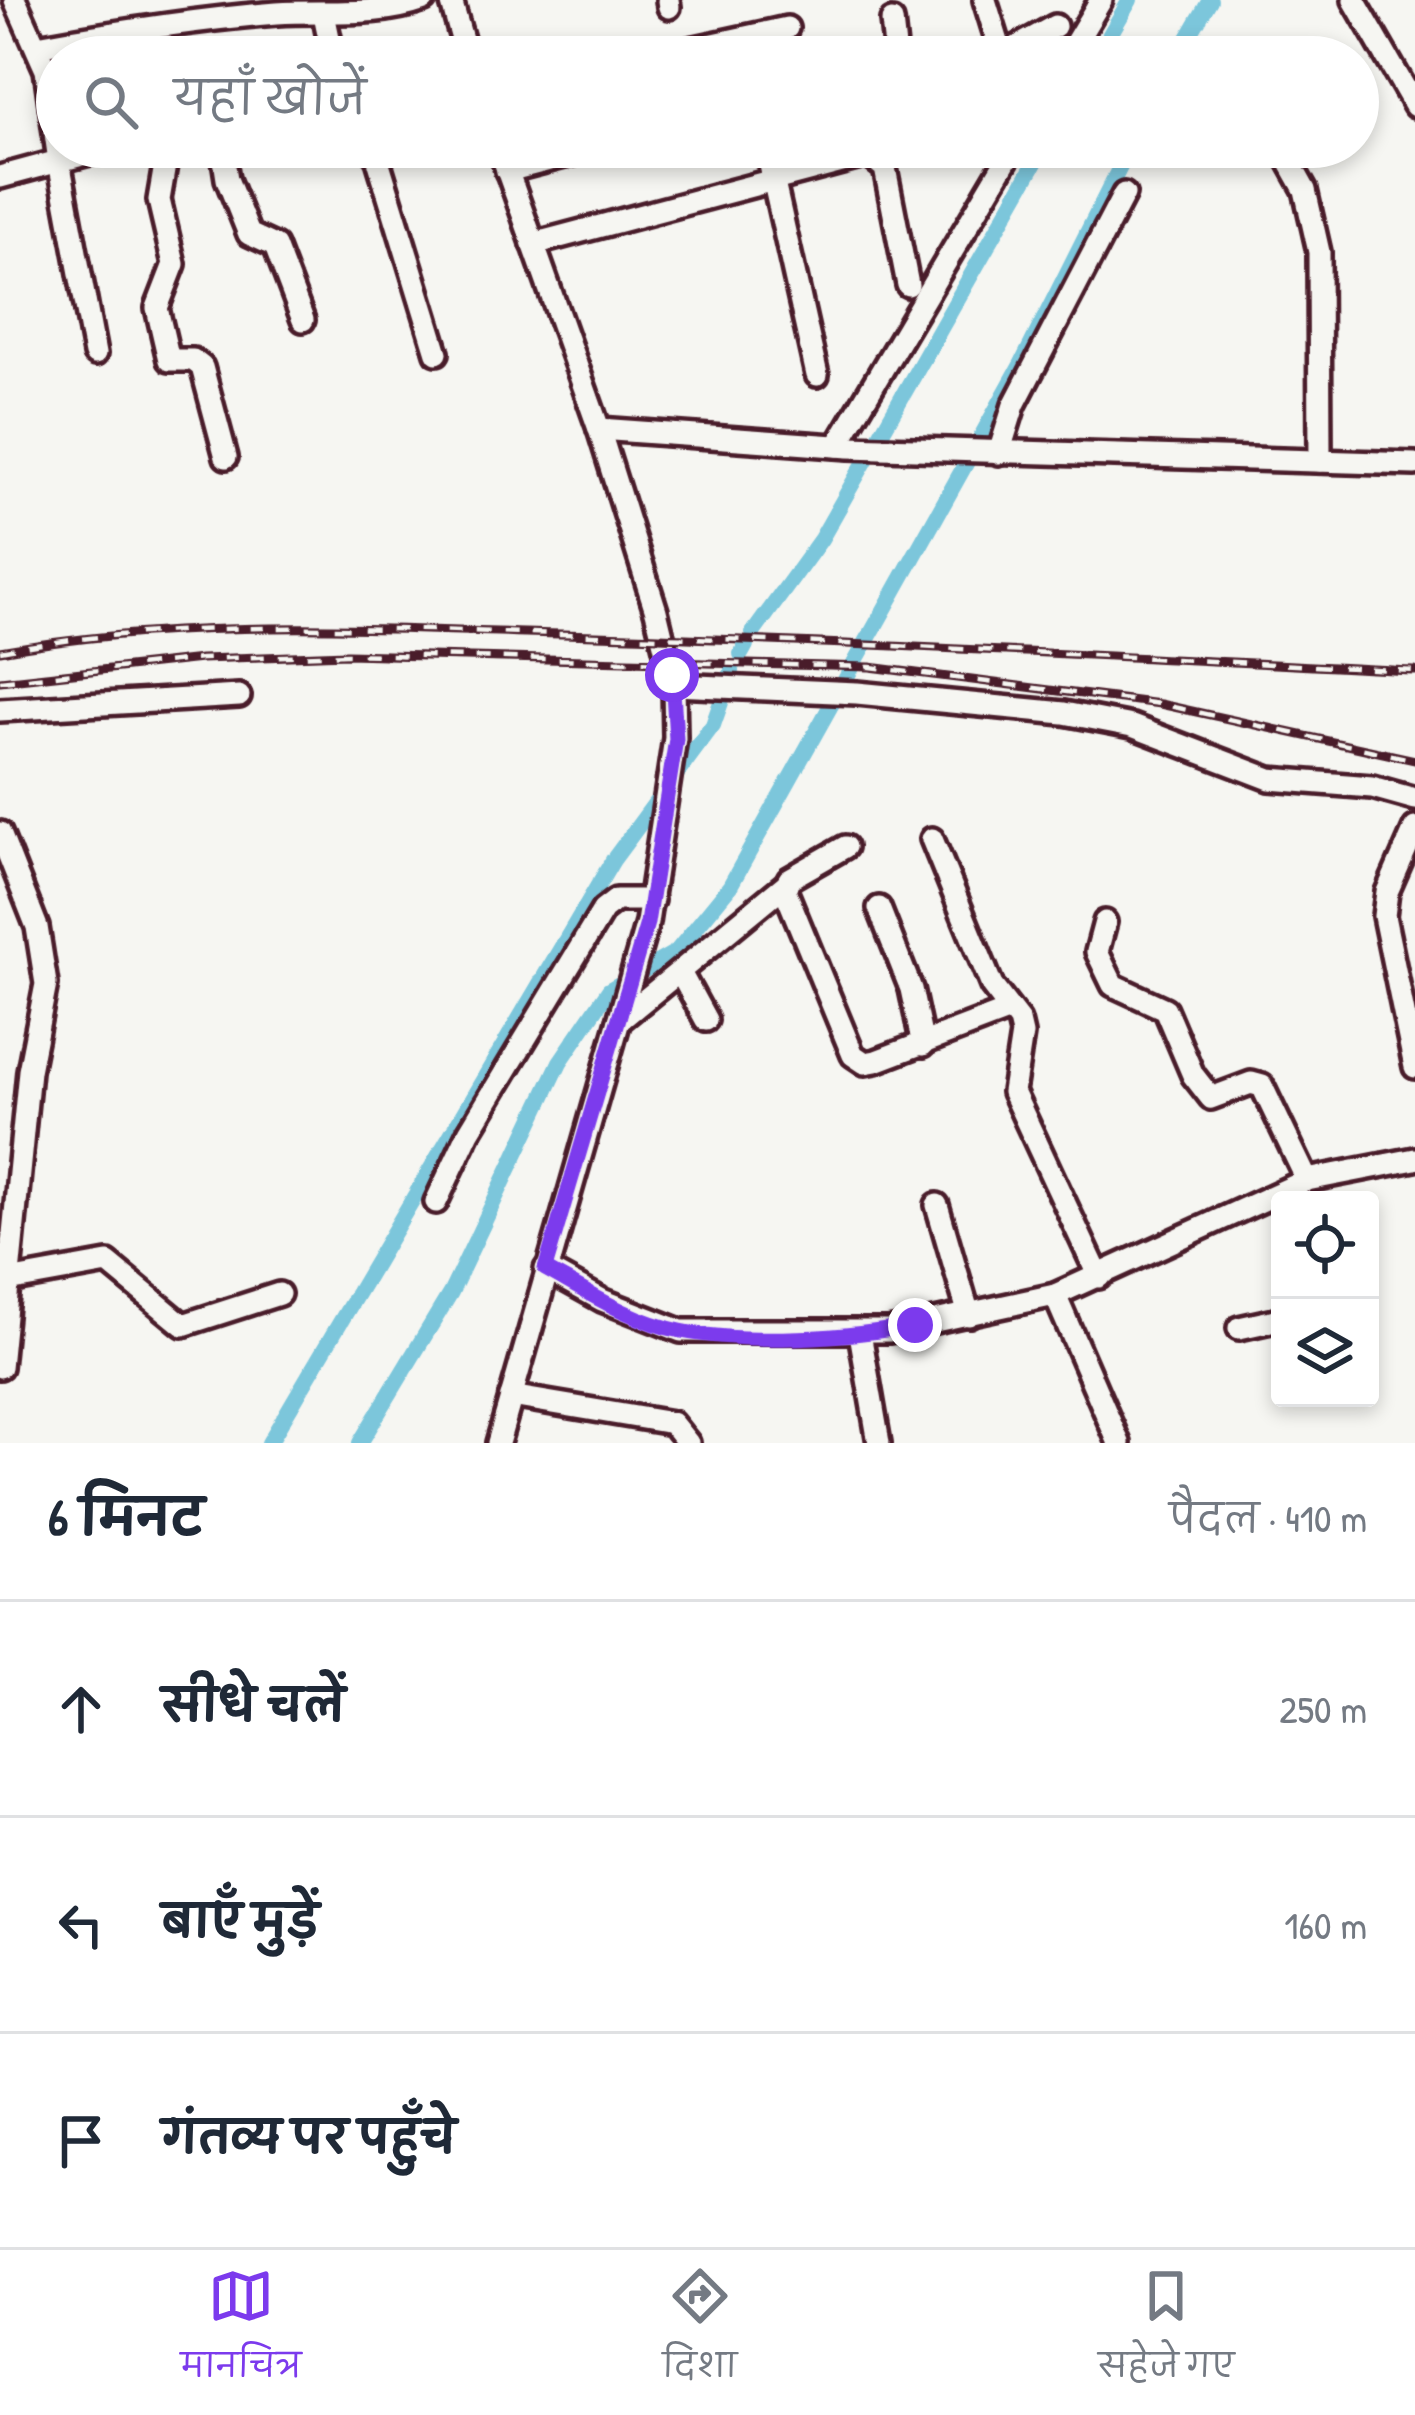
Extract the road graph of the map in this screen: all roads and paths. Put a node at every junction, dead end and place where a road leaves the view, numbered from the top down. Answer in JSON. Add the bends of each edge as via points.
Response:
{"nodes":[{"id":1,"x":15,"y":0,"type":"edge"},
{"id":2,"x":424,"y":0,"type":"edge"},
{"id":3,"x":452,"y":0,"type":"edge"},
{"id":4,"x":985,"y":0,"type":"edge"},
{"id":5,"x":1101,"y":0,"type":"edge"},
{"id":6,"x":1354,"y":0,"type":"edge"},
{"id":7,"x":222,"y":10,"type":"edge"},
{"id":8,"x":324,"y":14,"type":"junction"},
{"id":9,"x":892,"y":21,"type":"dead end"},
{"id":10,"x":1055,"y":26,"type":"dead end"},
{"id":11,"x":788,"y":28,"type":"dead end"},
{"id":12,"x":88,"y":36,"type":"edge"},
{"id":13,"x":328,"y":36,"type":"edge"},
{"id":14,"x":460,"y":36,"type":"edge"},
{"id":15,"x":751,"y":36,"type":"edge"},
{"id":16,"x":894,"y":36,"type":"edge"},
{"id":17,"x":995,"y":36,"type":"edge"},
{"id":18,"x":1037,"y":36,"type":"edge"},
{"id":19,"x":1080,"y":36,"type":"edge"},
{"id":20,"x":1375,"y":36,"type":"edge"},
{"id":21,"x":1379,"y":43,"type":"edge"},
{"id":22,"x":36,"y":44,"type":"edge"},
{"id":23,"x":1415,"y":106,"type":"edge"},
{"id":24,"x":36,"y":167,"type":"edge"},
{"id":25,"x":59,"y":168,"type":"edge"},
{"id":26,"x":164,"y":168,"type":"edge"},
{"id":27,"x":225,"y":168,"type":"edge"},
{"id":28,"x":380,"y":168,"type":"edge"},
{"id":29,"x":506,"y":168,"type":"edge"},
{"id":30,"x":518,"y":168,"type":"edge"},
{"id":31,"x":770,"y":168,"type":"edge"},
{"id":32,"x":824,"y":168,"type":"edge"},
{"id":33,"x":885,"y":168,"type":"edge"},
{"id":34,"x":1002,"y":168,"type":"edge"},
{"id":35,"x":1293,"y":168,"type":"edge"},
{"id":36,"x":507,"y":171,"type":"junction"},
{"id":37,"x":0,"y":177,"type":"edge"},
{"id":38,"x":772,"y":180,"type":"junction"},
{"id":39,"x":1124,"y":194,"type":"dead end"},
{"id":40,"x":533,"y":244,"type":"junction"},
{"id":41,"x":908,"y":285,"type":"dead end"},
{"id":42,"x":303,"y":320,"type":"dead end"},
{"id":43,"x":437,"y":353,"type":"dead end"},
{"id":44,"x":95,"y":354,"type":"dead end"},
{"id":45,"x":817,"y":375,"type":"dead end"},
{"id":46,"x":599,"y":429,"type":"junction"},
{"id":47,"x":843,"y":447,"type":"junction"},
{"id":48,"x":993,"y":453,"type":"junction"},
{"id":49,"x":226,"y":457,"type":"dead end"},
{"id":50,"x":1320,"y":460,"type":"junction"},
{"id":51,"x":1415,"y":464,"type":"edge"},
{"id":52,"x":674,"y":685,"type":"junction"},
{"id":53,"x":239,"y":695,"type":"dead end"},
{"id":54,"x":0,"y":710,"type":"edge"},
{"id":55,"x":1415,"y":799,"type":"edge"},
{"id":56,"x":1415,"y":828,"type":"edge"},
{"id":57,"x":0,"y":833,"type":"edge"},
{"id":58,"x":932,"y":839,"type":"dead end"},
{"id":59,"x":845,"y":847,"type":"dead end"},
{"id":60,"x":786,"y":884,"type":"junction"},
{"id":61,"x":652,"y":900,"type":"junction"},
{"id":62,"x":879,"y":908,"type":"dead end"},
{"id":63,"x":1105,"y":922,"type":"dead end"},
{"id":64,"x":681,"y":974,"type":"junction"},
{"id":65,"x":1010,"y":1010,"type":"junction"},
{"id":66,"x":621,"y":1014,"type":"junction"},
{"id":67,"x":706,"y":1020,"type":"dead end"},
{"id":68,"x":923,"y":1046,"type":"junction"},
{"id":69,"x":1415,"y":1066,"type":"edge"},
{"id":70,"x":1415,"y":1159,"type":"edge"},
{"id":71,"x":1307,"y":1180,"type":"junction"},
{"id":72,"x":1290,"y":1191,"type":"edge"},
{"id":73,"x":1271,"y":1201,"type":"edge"},
{"id":74,"x":436,"y":1202,"type":"dead end"},
{"id":75,"x":937,"y":1205,"type":"dead end"},
{"id":76,"x":545,"y":1269,"type":"junction"},
{"id":77,"x":1099,"y":1277,"type":"junction"},
{"id":78,"x":5,"y":1293,"type":"edge"},
{"id":79,"x":279,"y":1294,"type":"dead end"},
{"id":80,"x":1055,"y":1295,"type":"junction"},
{"id":81,"x":969,"y":1315,"type":"junction"},
{"id":82,"x":1271,"y":1321,"type":"edge"},
{"id":83,"x":1240,"y":1328,"type":"dead end"},
{"id":84,"x":860,"y":1333,"type":"junction"},
{"id":85,"x":0,"y":1367,"type":"edge"},
{"id":86,"x":512,"y":1396,"type":"junction"},
{"id":87,"x":642,"y":1418,"type":"junction"},
{"id":88,"x":498,"y":1443,"type":"edge"},
{"id":89,"x":635,"y":1443,"type":"edge"},
{"id":90,"x":688,"y":1443,"type":"edge"},
{"id":91,"x":879,"y":1443,"type":"edge"},
{"id":92,"x":1119,"y":1443,"type":"edge"}],
"edges":[{"from":1,"to":22,"type":"street"},
{"from":2,"to":8,"type":"street"},
{"from":3,"to":14,"type":"street"},
{"from":4,"to":17,"type":"street"},
{"from":5,"to":19,"type":"street"},
{"from":6,"to":20,"type":"street"},
{"from":7,"to":8,"type":"street"},
{"from":7,"to":12,"type":"street"},
{"from":8,"to":13,"type":"street"},
{"from":9,"to":16,"type":"street"},
{"from":10,"to":18,"type":"street"},
{"from":11,"to":15,"type":"street"},
{"from":21,"to":23,"type":"street"},
{"from":24,"to":37,"type":"street"},
{"from":25,"to":44,"type":"street"},
{"from":26,"to":49,"type":"street","via":[[159,200],[174,264],[157,314],[169,360],[202,367]]},
{"from":27,"to":42,"type":"street","via":[[249,234],[275,246]]},
{"from":28,"to":43,"type":"street"},
{"from":29,"to":36,"type":"street"},
{"from":30,"to":36,"type":"street"},
{"from":31,"to":38,"type":"street"},
{"from":32,"to":38,"type":"street"},
{"from":33,"to":41,"type":"street"},
{"from":34,"to":47,"type":"street"},
{"from":35,"to":50,"type":"street","via":[[1319,252]]},
{"from":36,"to":40,"type":"street"},
{"from":38,"to":40,"type":"street"},
{"from":38,"to":45,"type":"street"},
{"from":39,"to":48,"type":"street"},
{"from":40,"to":46,"type":"street"},
{"from":46,"to":47,"type":"street"},
{"from":46,"to":52,"type":"street"},
{"from":47,"to":48,"type":"street"},
{"from":48,"to":50,"type":"street"},
{"from":50,"to":51,"type":"street"},
{"from":52,"to":55,"type":"street","via":[[1064,713],[1132,727],[1270,779]]},
{"from":52,"to":61,"type":"street","via":[[676,739]]},
{"from":53,"to":54,"type":"street"},
{"from":56,"to":69,"type":"street","via":[[1384,916]]},
{"from":57,"to":78,"type":"street","via":[[38,927],[46,984],[28,1072]]},
{"from":58,"to":65,"type":"street","via":[[992,986]]},
{"from":59,"to":60,"type":"street"},
{"from":60,"to":64,"type":"street"},
{"from":60,"to":68,"type":"street","via":[[853,1055],[865,1063]]},
{"from":61,"to":66,"type":"street"},
{"from":61,"to":74,"type":"street","via":[[616,899],[603,910],[469,1132]]},
{"from":62,"to":68,"type":"street"},
{"from":63,"to":71,"type":"street","via":[[1097,952],[1113,985],[1165,1009],[1211,1098],[1251,1083],[1262,1087]]},
{"from":64,"to":66,"type":"street"},
{"from":64,"to":67,"type":"street"},
{"from":65,"to":68,"type":"street"},
{"from":65,"to":77,"type":"street","via":[[1022,1034],[1013,1092]]},
{"from":66,"to":76,"type":"street"},
{"from":70,"to":71,"type":"street"},
{"from":71,"to":72,"type":"street"},
{"from":73,"to":77,"type":"street"},
{"from":75,"to":81,"type":"street"},
{"from":76,"to":84,"type":"street","via":[[681,1331]]},
{"from":76,"to":86,"type":"street"},
{"from":77,"to":80,"type":"street"},
{"from":78,"to":79,"type":"street","via":[[108,1263],[183,1325]]},
{"from":78,"to":85,"type":"street"},
{"from":80,"to":81,"type":"street"},
{"from":80,"to":92,"type":"street"},
{"from":81,"to":84,"type":"street"},
{"from":82,"to":83,"type":"street"},
{"from":84,"to":91,"type":"street"},
{"from":86,"to":87,"type":"street"},
{"from":86,"to":88,"type":"street"},
{"from":87,"to":89,"type":"street"},
{"from":87,"to":90,"type":"street","via":[[672,1423]]}]}
